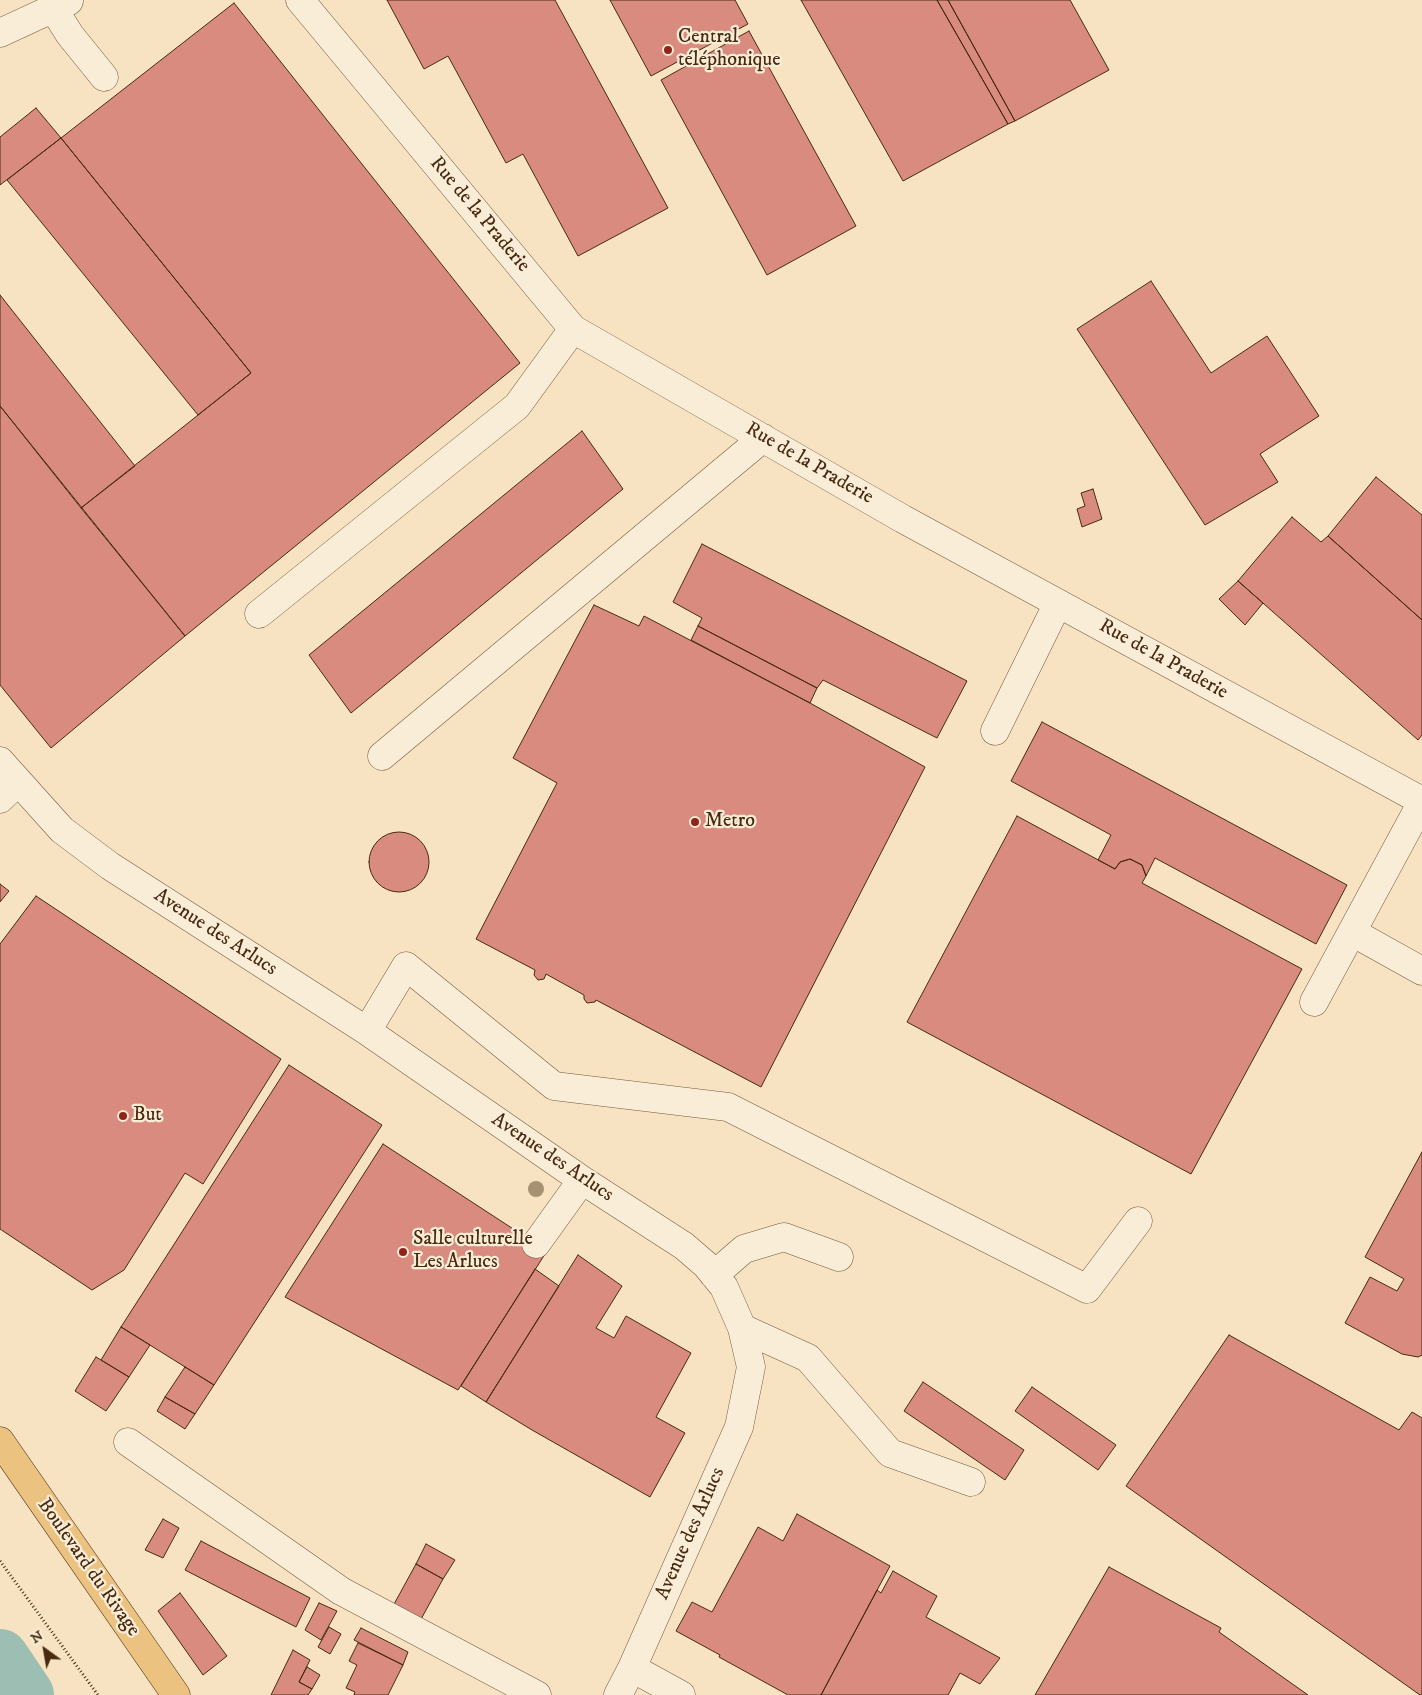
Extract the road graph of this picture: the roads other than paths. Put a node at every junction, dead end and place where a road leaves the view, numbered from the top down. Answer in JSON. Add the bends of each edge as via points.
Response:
{"nodes":[{"id":1,"x":300,"y":0,"type":"edge"},
{"id":2,"x":61,"y":4,"type":"edge"},
{"id":3,"x":0,"y":33,"type":"edge"},
{"id":4,"x":104,"y":77,"type":"dead end"},
{"id":5,"x":573,"y":330,"type":"junction"},
{"id":6,"x":763,"y":438,"type":"junction"},
{"id":7,"x":1058,"y":603,"type":"junction"},
{"id":8,"x":259,"y":614,"type":"dead end"},
{"id":9,"x":995,"y":731,"type":"dead end"},
{"id":10,"x":382,"y":756,"type":"dead end"},
{"id":11,"x":0,"y":761,"type":"edge"},
{"id":12,"x":9,"y":791,"type":"edge"},
{"id":13,"x":1422,"y":802,"type":"edge"},
{"id":14,"x":1352,"y":932,"type":"junction"},
{"id":15,"x":1422,"y":971,"type":"edge"},
{"id":16,"x":1314,"y":1002,"type":"dead end"},
{"id":17,"x":367,"y":1031,"type":"junction"},
{"id":18,"x":582,"y":1180,"type":"junction"},
{"id":19,"x":1138,"y":1221,"type":"dead end"},
{"id":20,"x":536,"y":1244,"type":"dead end"},
{"id":21,"x":839,"y":1257,"type":"dead end"},
{"id":22,"x":714,"y":1275,"type":"junction"},
{"id":23,"x":742,"y":1328,"type":"junction"},
{"id":24,"x":0,"y":1441,"type":"edge"},
{"id":25,"x":128,"y":1442,"type":"dead end"},
{"id":26,"x":971,"y":1482,"type":"dead end"},
{"id":27,"x":632,"y":1668,"type":"junction"},
{"id":28,"x":176,"y":1695,"type":"edge"},
{"id":29,"x":537,"y":1695,"type":"edge"},
{"id":30,"x":618,"y":1695,"type":"edge"},
{"id":31,"x":681,"y":1695,"type":"edge"}],
"edges":[{"from":1,"to":5,"type":"street","name":"Rue de la Praderie"},
{"from":2,"to":3,"type":"street"},
{"from":2,"to":4,"type":"street","via":[[70,35]]},
{"from":5,"to":6,"type":"street","name":"Rue de la Praderie"},
{"from":5,"to":8,"type":"street","via":[[517,406]]},
{"from":6,"to":7,"type":"street","name":"Rue de la Praderie"},
{"from":6,"to":10,"type":"street"},
{"from":7,"to":9,"type":"street"},
{"from":7,"to":13,"type":"street","name":"Rue de la Praderie"},
{"from":11,"to":12,"type":"street","name":"Avenue des Arlucs"},
{"from":12,"to":17,"type":"street","name":"Avenue des Arlucs","via":[[110,866]]},
{"from":13,"to":14,"type":"street"},
{"from":14,"to":15,"type":"street"},
{"from":14,"to":16,"type":"street"},
{"from":17,"to":18,"type":"street","name":"Avenue des Arlucs"},
{"from":17,"to":19,"type":"street","via":[[406,966],[554,1086],[728,1107],[1087,1289]]},
{"from":18,"to":20,"type":"street"},
{"from":18,"to":22,"type":"street","name":"Avenue des Arlucs","via":[[684,1246]]},
{"from":21,"to":22,"type":"street","via":[[784,1237],[744,1249]]},
{"from":22,"to":23,"type":"street","name":"Avenue des Arlucs","via":[[724,1287]]},
{"from":23,"to":26,"type":"street","via":[[808,1358],[890,1453]]},
{"from":23,"to":27,"type":"street","name":"Avenue des Arlucs","via":[[752,1367],[739,1427]]},
{"from":24,"to":28,"type":"main road","name":"Boulevard du Rivage"},
{"from":25,"to":29,"type":"street","via":[[341,1591]]},
{"from":27,"to":30,"type":"street","name":"Avenue des Arlucs"},
{"from":27,"to":31,"type":"street"}]}
